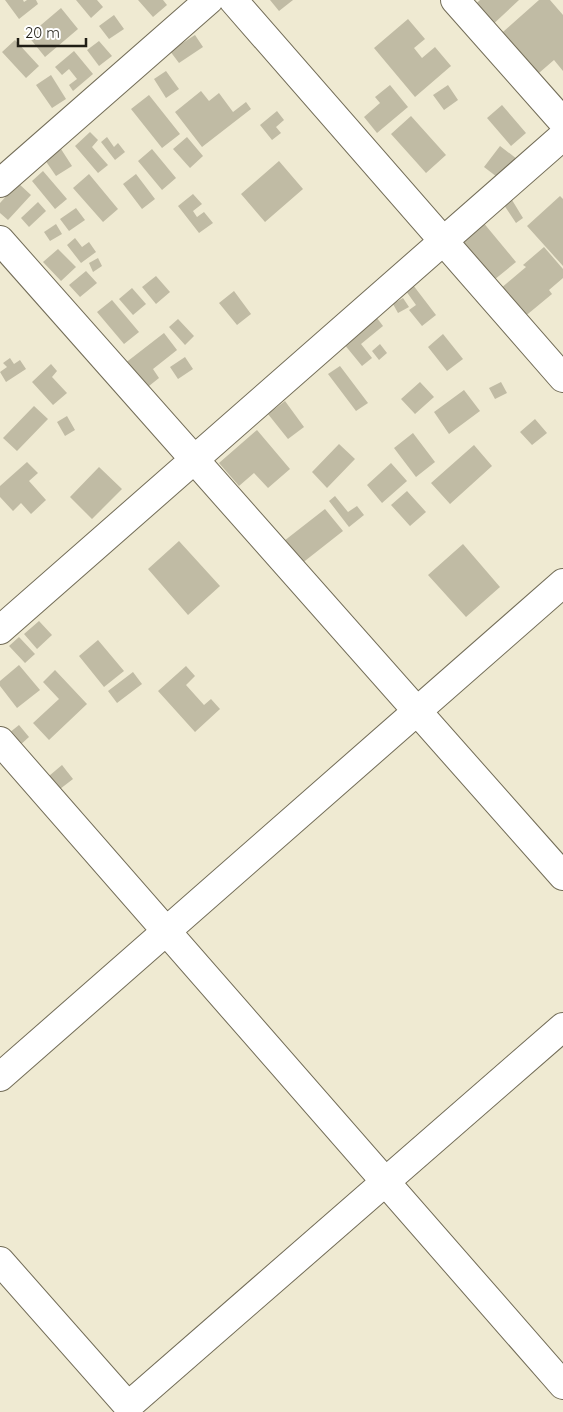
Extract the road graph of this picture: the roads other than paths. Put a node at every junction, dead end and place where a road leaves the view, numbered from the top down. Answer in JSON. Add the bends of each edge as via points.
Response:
{"nodes":[{"id":1,"x":209,"y":0,"type":"edge"},
{"id":2,"x":233,"y":0,"type":"edge"},
{"id":3,"x":455,"y":0,"type":"edge"},
{"id":4,"x":563,"y":122,"type":"edge"},
{"id":5,"x":563,"y":136,"type":"edge"},
{"id":6,"x":0,"y":183,"type":"edge"},
{"id":7,"x":0,"y":240,"type":"edge"},
{"id":8,"x":444,"y":241,"type":"junction"},
{"id":9,"x":563,"y":378,"type":"edge"},
{"id":10,"x":195,"y":460,"type":"junction"},
{"id":11,"x":563,"y":583,"type":"edge"},
{"id":12,"x":0,"y":630,"type":"edge"},
{"id":13,"x":417,"y":711,"type":"junction"},
{"id":14,"x":0,"y":741,"type":"edge"},
{"id":15,"x":563,"y":876,"type":"edge"},
{"id":16,"x":166,"y":931,"type":"junction"},
{"id":17,"x":563,"y":1027,"type":"edge"},
{"id":18,"x":0,"y":1077,"type":"edge"},
{"id":19,"x":385,"y":1182,"type":"junction"},
{"id":20,"x":0,"y":1261,"type":"edge"},
{"id":21,"x":563,"y":1385,"type":"edge"}],
"edges":[{"from":1,"to":6,"type":"street"},
{"from":2,"to":8,"type":"street"},
{"from":3,"to":4,"type":"street"},
{"from":5,"to":8,"type":"street"},
{"from":7,"to":10,"type":"street"},
{"from":8,"to":9,"type":"street"},
{"from":8,"to":10,"type":"street"},
{"from":10,"to":12,"type":"street"},
{"from":10,"to":13,"type":"street"},
{"from":11,"to":13,"type":"street"},
{"from":13,"to":15,"type":"street"},
{"from":13,"to":16,"type":"street"},
{"from":14,"to":16,"type":"street"},
{"from":16,"to":18,"type":"street"},
{"from":16,"to":19,"type":"street"},
{"from":17,"to":19,"type":"street"},
{"from":19,"to":20,"type":"street","via":[[128,1406]]},
{"from":19,"to":21,"type":"street"}]}
